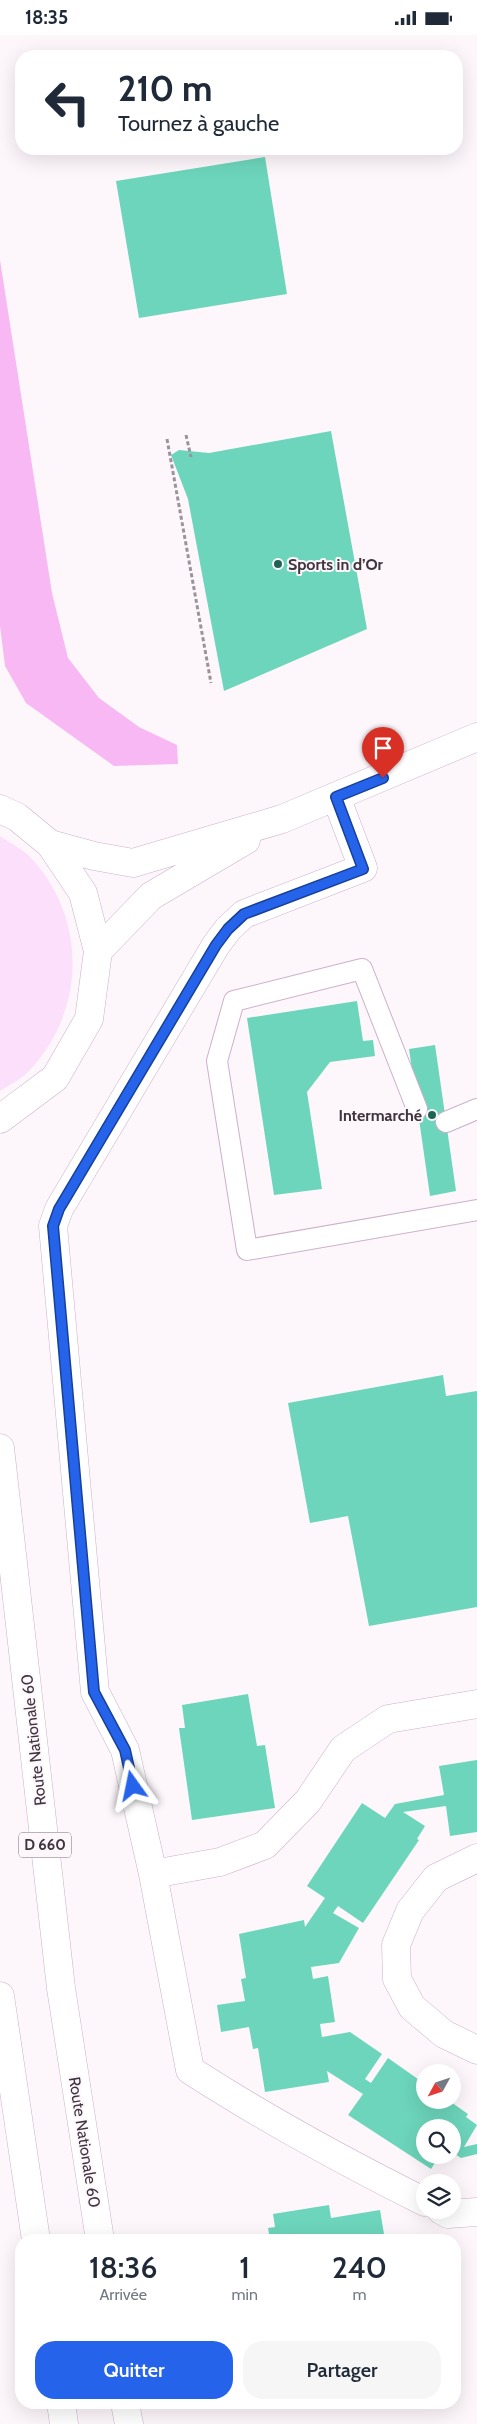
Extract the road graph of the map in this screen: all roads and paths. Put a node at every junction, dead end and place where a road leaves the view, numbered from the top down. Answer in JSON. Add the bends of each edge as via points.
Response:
{"nodes":[{"id":1,"x":186,"y":435,"type":"dead end"},
{"id":2,"x":167,"y":439,"type":"dead end"},
{"id":3,"x":191,"y":457,"type":"dead end"},
{"id":4,"x":211,"y":683,"type":"dead end"},
{"id":5,"x":477,"y":737,"type":"edge"},
{"id":6,"x":336,"y":797,"type":"junction"},
{"id":7,"x":0,"y":809,"type":"edge"},
{"id":8,"x":282,"y":819,"type":"junction"},
{"id":9,"x":50,"y":844,"type":"junction"},
{"id":10,"x":98,"y":951,"type":"junction"},
{"id":11,"x":417,"y":1109,"type":"dead end"},
{"id":12,"x":477,"y":1109,"type":"edge"},
{"id":13,"x":0,"y":1119,"type":"edge"},
{"id":14,"x":446,"y":1121,"type":"dead end"},
{"id":15,"x":477,"y":1210,"type":"edge"},
{"id":16,"x":0,"y":1448,"type":"edge"},
{"id":17,"x":477,"y":1704,"type":"edge"},
{"id":18,"x":477,"y":1858,"type":"edge"},
{"id":19,"x":153,"y":1874,"type":"junction"},
{"id":20,"x":0,"y":1996,"type":"edge"},
{"id":21,"x":477,"y":2050,"type":"edge"},
{"id":22,"x":416,"y":2197,"type":"edge"},
{"id":23,"x":477,"y":2212,"type":"edge"},
{"id":24,"x":461,"y":2213,"type":"edge"},
{"id":25,"x":35,"y":2234,"type":"edge"},
{"id":26,"x":99,"y":2234,"type":"edge"},
{"id":27,"x":62,"y":2409,"type":"edge"},
{"id":28,"x":126,"y":2409,"type":"edge"},
{"id":29,"x":64,"y":2424,"type":"edge"},
{"id":30,"x":129,"y":2424,"type":"edge"}],
"edges":[{"from":1,"to":3,"type":"path"},
{"from":2,"to":4,"type":"path"},
{"from":5,"to":6,"type":"street"},
{"from":6,"to":8,"type":"street"},
{"from":6,"to":19,"type":"street","via":[[363,869],[244,914],[228,929],[64,1200],[53,1226],[94,1692],[125,1750]]},
{"from":7,"to":9,"type":"street","via":[[17,817]]},
{"from":8,"to":9,"type":"street","via":[[133,863]]},
{"from":8,"to":10,"type":"street","via":[[151,896]]},
{"from":9,"to":10,"type":"street","via":[[83,893]]},
{"from":10,"to":13,"type":"street","via":[[89,1019],[54,1078]]},
{"from":11,"to":15,"type":"lane","via":[[362,969],[234,1001],[217,1061],[247,1250]]},
{"from":12,"to":14,"type":"lane"},
{"from":16,"to":26,"type":"street","name":"Route Nationale 60","number":"D 660","via":[[61,1988]]},
{"from":17,"to":19,"type":"street","via":[[388,1719],[343,1749],[308,1801],[266,1845],[220,1862]]},
{"from":18,"to":21,"type":"street","via":[[436,1877],[410,1911],[396,1945],[397,1979],[412,2007],[444,2034]]},
{"from":19,"to":22,"type":"street","via":[[190,2070],[238,2101]]},
{"from":20,"to":25,"type":"street"},
{"from":23,"to":24,"type":"street"},
{"from":27,"to":29,"type":"street"},
{"from":28,"to":30,"type":"street"}]}
